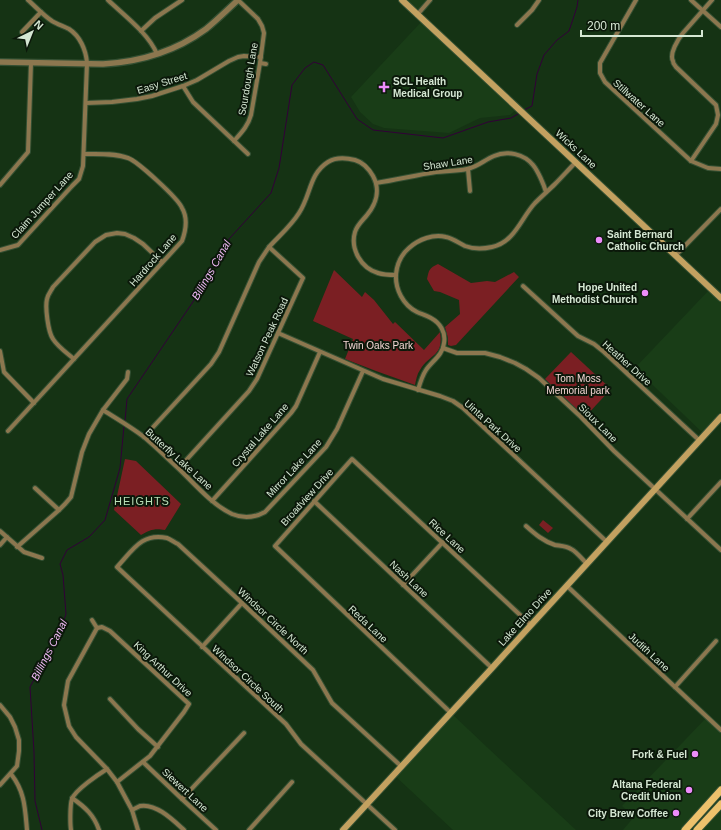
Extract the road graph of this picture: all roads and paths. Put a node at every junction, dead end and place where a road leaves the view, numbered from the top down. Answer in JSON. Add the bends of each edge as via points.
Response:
{"nodes":[{"id":1,"x":28,"y":0,"type":"edge"},
{"id":2,"x":108,"y":0,"type":"edge"},
{"id":3,"x":182,"y":0,"type":"edge"},
{"id":4,"x":238,"y":0,"type":"edge"},
{"id":5,"x":402,"y":0,"type":"edge"},
{"id":6,"x":430,"y":0,"type":"edge"},
{"id":7,"x":539,"y":0,"type":"edge"},
{"id":8,"x":636,"y":0,"type":"edge"},
{"id":9,"x":691,"y":0,"type":"edge"},
{"id":10,"x":712,"y":0,"type":"edge"},
{"id":11,"x":703,"y":10,"type":"junction"},
{"id":12,"x":41,"y":12,"type":"junction"},
{"id":13,"x":417,"y":15,"type":"junction"},
{"id":14,"x":517,"y":25,"type":"dead end"},
{"id":15,"x":721,"y":27,"type":"edge"},
{"id":16,"x":141,"y":31,"type":"junction"},
{"id":17,"x":22,"y":32,"type":"dead end"},
{"id":18,"x":157,"y":54,"type":"junction"},
{"id":19,"x":261,"y":57,"type":"junction"},
{"id":20,"x":0,"y":62,"type":"edge"},
{"id":21,"x":31,"y":63,"type":"junction"},
{"id":22,"x":87,"y":63,"type":"junction"},
{"id":23,"x":260,"y":63,"type":"junction"},
{"id":24,"x":266,"y":64,"type":"dead end"},
{"id":25,"x":183,"y":86,"type":"junction"},
{"id":26,"x":86,"y":103,"type":"junction"},
{"id":27,"x":234,"y":141,"type":"junction"},
{"id":28,"x":84,"y":154,"type":"junction"},
{"id":29,"x":248,"y":154,"type":"dead end"},
{"id":30,"x":691,"y":161,"type":"junction"},
{"id":31,"x":576,"y":162,"type":"junction"},
{"id":32,"x":468,"y":169,"type":"junction"},
{"id":33,"x":721,"y":169,"type":"edge"},
{"id":34,"x":376,"y":183,"type":"junction"},
{"id":35,"x":0,"y":184,"type":"edge"},
{"id":36,"x":470,"y":191,"type":"dead end"},
{"id":37,"x":546,"y":192,"type":"junction"},
{"id":38,"x":721,"y":209,"type":"edge"},
{"id":39,"x":269,"y":247,"type":"junction"},
{"id":40,"x":0,"y":250,"type":"edge"},
{"id":41,"x":676,"y":255,"type":"junction"},
{"id":42,"x":162,"y":262,"type":"junction"},
{"id":43,"x":396,"y":275,"type":"junction"},
{"id":44,"x":523,"y":286,"type":"dead end"},
{"id":45,"x":721,"y":298,"type":"edge"},
{"id":46,"x":278,"y":333,"type":"junction"},
{"id":47,"x":443,"y":348,"type":"junction"},
{"id":48,"x":0,"y":351,"type":"edge"},
{"id":49,"x":320,"y":352,"type":"junction"},
{"id":50,"x":74,"y":359,"type":"junction"},
{"id":51,"x":363,"y":371,"type":"junction"},
{"id":52,"x":128,"y":372,"type":"dead end"},
{"id":53,"x":418,"y":390,"type":"junction"},
{"id":54,"x":34,"y":403,"type":"junction"},
{"id":55,"x":103,"y":410,"type":"junction"},
{"id":56,"x":721,"y":417,"type":"edge"},
{"id":57,"x":8,"y":431,"type":"dead end"},
{"id":58,"x":144,"y":437,"type":"junction"},
{"id":59,"x":700,"y":441,"type":"junction"},
{"id":60,"x":352,"y":459,"type":"joint"},
{"id":61,"x":179,"y":468,"type":"junction"},
{"id":62,"x":721,"y":482,"type":"edge"},
{"id":63,"x":35,"y":488,"type":"dead end"},
{"id":64,"x":655,"y":489,"type":"junction"},
{"id":65,"x":212,"y":501,"type":"junction"},
{"id":66,"x":314,"y":501,"type":"junction"},
{"id":67,"x":59,"y":510,"type":"junction"},
{"id":68,"x":244,"y":518,"type":"joint"},
{"id":69,"x":688,"y":519,"type":"junction"},
{"id":70,"x":526,"y":526,"type":"dead end"},
{"id":71,"x":0,"y":531,"type":"edge"},
{"id":72,"x":7,"y":537,"type":"junction"},
{"id":73,"x":442,"y":542,"type":"junction"},
{"id":74,"x":607,"y":542,"type":"junction"},
{"id":75,"x":0,"y":544,"type":"edge"},
{"id":76,"x":17,"y":546,"type":"junction"},
{"id":77,"x":275,"y":546,"type":"joint"},
{"id":78,"x":721,"y":550,"type":"edge"},
{"id":79,"x":42,"y":558,"type":"dead end"},
{"id":80,"x":587,"y":564,"type":"junction"},
{"id":81,"x":117,"y":567,"type":"joint"},
{"id":82,"x":403,"y":585,"type":"junction"},
{"id":83,"x":567,"y":586,"type":"junction"},
{"id":84,"x":242,"y":603,"type":"junction"},
{"id":85,"x":92,"y":620,"type":"dead end"},
{"id":86,"x":531,"y":625,"type":"junction"},
{"id":87,"x":97,"y":628,"type":"junction"},
{"id":88,"x":716,"y":641,"type":"dead end"},
{"id":89,"x":202,"y":647,"type":"junction"},
{"id":90,"x":492,"y":668,"type":"junction"},
{"id":91,"x":675,"y":687,"type":"junction"},
{"id":92,"x":110,"y":699,"type":"dead end"},
{"id":93,"x":0,"y":705,"type":"edge"},
{"id":94,"x":451,"y":713,"type":"junction"},
{"id":95,"x":721,"y":730,"type":"edge"},
{"id":96,"x":244,"y":733,"type":"dead end"},
{"id":97,"x":158,"y":747,"type":"junction"},
{"id":98,"x":143,"y":762,"type":"junction"},
{"id":99,"x":402,"y":767,"type":"junction"},
{"id":100,"x":107,"y":769,"type":"junction"},
{"id":101,"x":10,"y":774,"type":"junction"},
{"id":102,"x":117,"y":782,"type":"junction"},
{"id":103,"x":292,"y":782,"type":"dead end"},
{"id":104,"x":0,"y":785,"type":"edge"},
{"id":105,"x":721,"y":790,"type":"edge"},
{"id":106,"x":72,"y":798,"type":"junction"},
{"id":107,"x":182,"y":799,"type":"junction"},
{"id":108,"x":367,"y":804,"type":"junction"},
{"id":109,"x":721,"y":804,"type":"edge"},
{"id":110,"x":132,"y":810,"type":"junction"},
{"id":111,"x":27,"y":830,"type":"edge"},
{"id":112,"x":71,"y":830,"type":"edge"},
{"id":113,"x":99,"y":830,"type":"edge"},
{"id":114,"x":138,"y":830,"type":"edge"},
{"id":115,"x":182,"y":830,"type":"edge"},
{"id":116,"x":216,"y":830,"type":"edge"},
{"id":117,"x":249,"y":830,"type":"edge"},
{"id":118,"x":344,"y":830,"type":"edge"},
{"id":119,"x":395,"y":830,"type":"edge"},
{"id":120,"x":685,"y":830,"type":"edge"},
{"id":121,"x":698,"y":830,"type":"edge"}],
"edges":[{"from":1,"to":12,"type":"street","name":"Claim Jumper Lane"},
{"from":2,"to":16,"type":"street"},
{"from":3,"to":16,"type":"street"},
{"from":4,"to":18,"type":"street","via":[[205,30],[174,48]]},
{"from":4,"to":19,"type":"street","name":"Sourdough Lane","via":[[262,26],[264,34]]},
{"from":5,"to":13,"type":"main road","name":"Wicks Lane"},
{"from":6,"to":13,"type":"street"},
{"from":7,"to":14,"type":"street"},
{"from":8,"to":30,"type":"street","name":"Stillwater Lane","via":[[600,63],[600,73],[605,82]]},
{"from":9,"to":11,"type":"street"},
{"from":10,"to":11,"type":"street"},
{"from":11,"to":15,"type":"street"},
{"from":11,"to":30,"type":"street","via":[[679,39],[672,54],[672,61],[676,67],[716,105],[718,115],[716,124]]},
{"from":12,"to":17,"type":"street"},
{"from":12,"to":22,"type":"street","name":"Claim Jumper Lane","via":[[76,35],[84,49]]},
{"from":13,"to":31,"type":"main road","name":"Wicks Lane"},
{"from":16,"to":18,"type":"street"},
{"from":18,"to":22,"type":"street","via":[[120,63]]},
{"from":19,"to":23,"type":"street","name":"Sourdough Lane"},
{"from":19,"to":25,"type":"street","name":"Easy Street","via":[[238,57]]},
{"from":20,"to":21,"type":"street"},
{"from":21,"to":22,"type":"street"},
{"from":21,"to":35,"type":"street","via":[[28,152]]},
{"from":22,"to":26,"type":"street","name":"Claim Jumper Lane"},
{"from":23,"to":24,"type":"street"},
{"from":23,"to":27,"type":"street","name":"Sourdough Lane","via":[[249,123]]},
{"from":25,"to":26,"type":"street","name":"Easy Street","via":[[137,99]]},
{"from":25,"to":27,"type":"street","via":[[192,102]]},
{"from":26,"to":28,"type":"street","name":"Claim Jumper Lane"},
{"from":27,"to":29,"type":"street"},
{"from":28,"to":40,"type":"street","name":"Claim Jumper Lane","via":[[79,179],[18,245]]},
{"from":28,"to":42,"type":"street","name":"Hardrock Lane","via":[[129,158],[174,197],[182,208],[186,221],[182,241]]},
{"from":30,"to":33,"type":"street","name":"Stillwater Lane","via":[[708,168]]},
{"from":31,"to":37,"type":"street"},
{"from":31,"to":41,"type":"main road","name":"Wicks Lane"},
{"from":32,"to":34,"type":"street","name":"Shaw Lane"},
{"from":32,"to":36,"type":"street"},
{"from":32,"to":37,"type":"street","name":"Shaw Lane","via":[[508,152],[527,159],[533,165]]},
{"from":34,"to":39,"type":"street","via":[[372,174],[357,161],[345,158],[330,160],[314,176],[299,213]]},
{"from":34,"to":43,"type":"street","via":[[376,200],[355,232],[356,253],[370,270]]},
{"from":37,"to":43,"type":"street","via":[[528,212],[518,229],[502,244],[478,249],[447,237],[436,235],[425,238],[405,251],[398,263]]},
{"from":38,"to":41,"type":"street"},
{"from":39,"to":46,"type":"street","name":"Watson Peak Road","via":[[302,278]]},
{"from":39,"to":58,"type":"street","via":[[259,262],[219,352]]},
{"from":41,"to":45,"type":"main road","name":"Wicks Lane"},
{"from":42,"to":50,"type":"street","name":"Hardrock Lane"},
{"from":42,"to":50,"type":"street","via":[[143,244],[117,231],[95,242],[53,288],[47,296],[46,305],[50,332]]},
{"from":43,"to":47,"type":"street","via":[[397,288],[408,306],[437,322],[441,327],[445,341]]},
{"from":44,"to":59,"type":"street","name":"Heather Drive","via":[[578,336],[604,352]]},
{"from":46,"to":49,"type":"street","name":"Uinta Park Drive"},
{"from":46,"to":61,"type":"street","name":"Watson Peak Road","via":[[258,379]]},
{"from":47,"to":53,"type":"street","via":[[426,370]]},
{"from":47,"to":64,"type":"street","name":"Sioux Lane","via":[[457,353],[485,353],[526,369],[580,416]]},
{"from":48,"to":54,"type":"street","via":[[4,372]]},
{"from":49,"to":51,"type":"street","name":"Uinta Park Drive"},
{"from":49,"to":65,"type":"street","name":"Crystal Lake Lane","via":[[291,413]]},
{"from":50,"to":54,"type":"street","name":"Hardrock Lane"},
{"from":51,"to":53,"type":"street","name":"Uinta Park Drive"},
{"from":51,"to":68,"type":"street","name":"Mirror Lake Lane","via":[[337,429],[326,447],[265,512]]},
{"from":52,"to":55,"type":"street","via":[[127,379]]},
{"from":53,"to":74,"type":"street","name":"Uinta Park Drive","via":[[453,401],[463,408]]},
{"from":54,"to":57,"type":"street","name":"Hardrock Lane"},
{"from":55,"to":58,"type":"street","name":"Butterfly Lake Lane"},
{"from":55,"to":67,"type":"street","via":[[82,452],[71,496]]},
{"from":56,"to":59,"type":"main road","name":"Lake Elmo Drive"},
{"from":58,"to":61,"type":"street","name":"Butterfly Lake Lane"},
{"from":59,"to":64,"type":"main road","name":"Lake Elmo Drive"},
{"from":60,"to":66,"type":"street","name":"Broadview Drive"},
{"from":60,"to":73,"type":"street","name":"Rice Lane"},
{"from":61,"to":65,"type":"street","name":"Butterfly Lake Lane"},
{"from":62,"to":69,"type":"street"},
{"from":63,"to":67,"type":"street"},
{"from":64,"to":69,"type":"street","name":"Sioux Lane"},
{"from":64,"to":74,"type":"main road","name":"Lake Elmo Drive"},
{"from":65,"to":68,"type":"street","name":"Butterfly Lake Lane"},
{"from":66,"to":77,"type":"street","name":"Broadview Drive"},
{"from":66,"to":82,"type":"street","name":"Nash Lane"},
{"from":67,"to":76,"type":"street"},
{"from":69,"to":78,"type":"street","name":"Sioux Lane"},
{"from":70,"to":80,"type":"street","via":[[545,541],[572,550]]},
{"from":71,"to":72,"type":"street"},
{"from":72,"to":75,"type":"street"},
{"from":72,"to":76,"type":"street"},
{"from":73,"to":82,"type":"street"},
{"from":73,"to":86,"type":"street","name":"Rice Lane"},
{"from":74,"to":80,"type":"main road","name":"Lake Elmo Drive"},
{"from":76,"to":79,"type":"street","via":[[24,552]]},
{"from":77,"to":94,"type":"street","name":"Reda Lane"},
{"from":80,"to":83,"type":"main road","name":"Lake Elmo Drive"},
{"from":81,"to":84,"type":"street","name":"Windsor Circle North","via":[[140,542],[148,538],[167,538],[178,544]]},
{"from":81,"to":89,"type":"street","name":"Windsor Circle South"},
{"from":82,"to":90,"type":"street","name":"Nash Lane"},
{"from":83,"to":86,"type":"main road","name":"Lake Elmo Drive"},
{"from":83,"to":91,"type":"street","name":"Judith Lane"},
{"from":84,"to":89,"type":"street"},
{"from":84,"to":99,"type":"street","name":"Windsor Circle North","via":[[313,670],[332,703]]},
{"from":85,"to":87,"type":"street"},
{"from":86,"to":90,"type":"main road","name":"Lake Elmo Drive"},
{"from":87,"to":97,"type":"street","name":"King Arthur Drive","via":[[102,627],[110,631],[189,704]]},
{"from":87,"to":100,"type":"street","via":[[68,681],[64,705],[69,726],[76,737]]},
{"from":88,"to":91,"type":"street"},
{"from":89,"to":108,"type":"street","name":"Windsor Circle South","via":[[286,724],[301,744]]},
{"from":90,"to":94,"type":"main road","name":"Lake Elmo Drive"},
{"from":91,"to":95,"type":"street","name":"Judith Lane"},
{"from":92,"to":97,"type":"street"},
{"from":93,"to":101,"type":"street","via":[[10,717],[19,740],[17,766]]},
{"from":94,"to":99,"type":"main road","name":"Lake Elmo Drive"},
{"from":96,"to":107,"type":"street"},
{"from":97,"to":98,"type":"street","name":"King Arthur Drive"},
{"from":98,"to":102,"type":"street","name":"King Arthur Drive"},
{"from":98,"to":107,"type":"street","name":"Siewert Lane"},
{"from":99,"to":108,"type":"main road","name":"Lake Elmo Drive"},
{"from":100,"to":102,"type":"street"},
{"from":100,"to":106,"type":"street","via":[[94,777]]},
{"from":101,"to":104,"type":"street"},
{"from":101,"to":111,"type":"street","via":[[22,792]]},
{"from":102,"to":110,"type":"street"},
{"from":103,"to":117,"type":"street"},
{"from":105,"to":120,"type":"main road"},
{"from":106,"to":112,"type":"street"},
{"from":106,"to":113,"type":"street","via":[[92,814]]},
{"from":107,"to":116,"type":"street","name":"Siewert Lane"},
{"from":108,"to":118,"type":"main road","name":"Lake Elmo Drive"},
{"from":108,"to":119,"type":"street","name":"Windsor Circle South"},
{"from":109,"to":121,"type":"main road"},
{"from":110,"to":114,"type":"street"},
{"from":110,"to":115,"type":"street","via":[[140,806],[149,806],[171,819]]}]}
